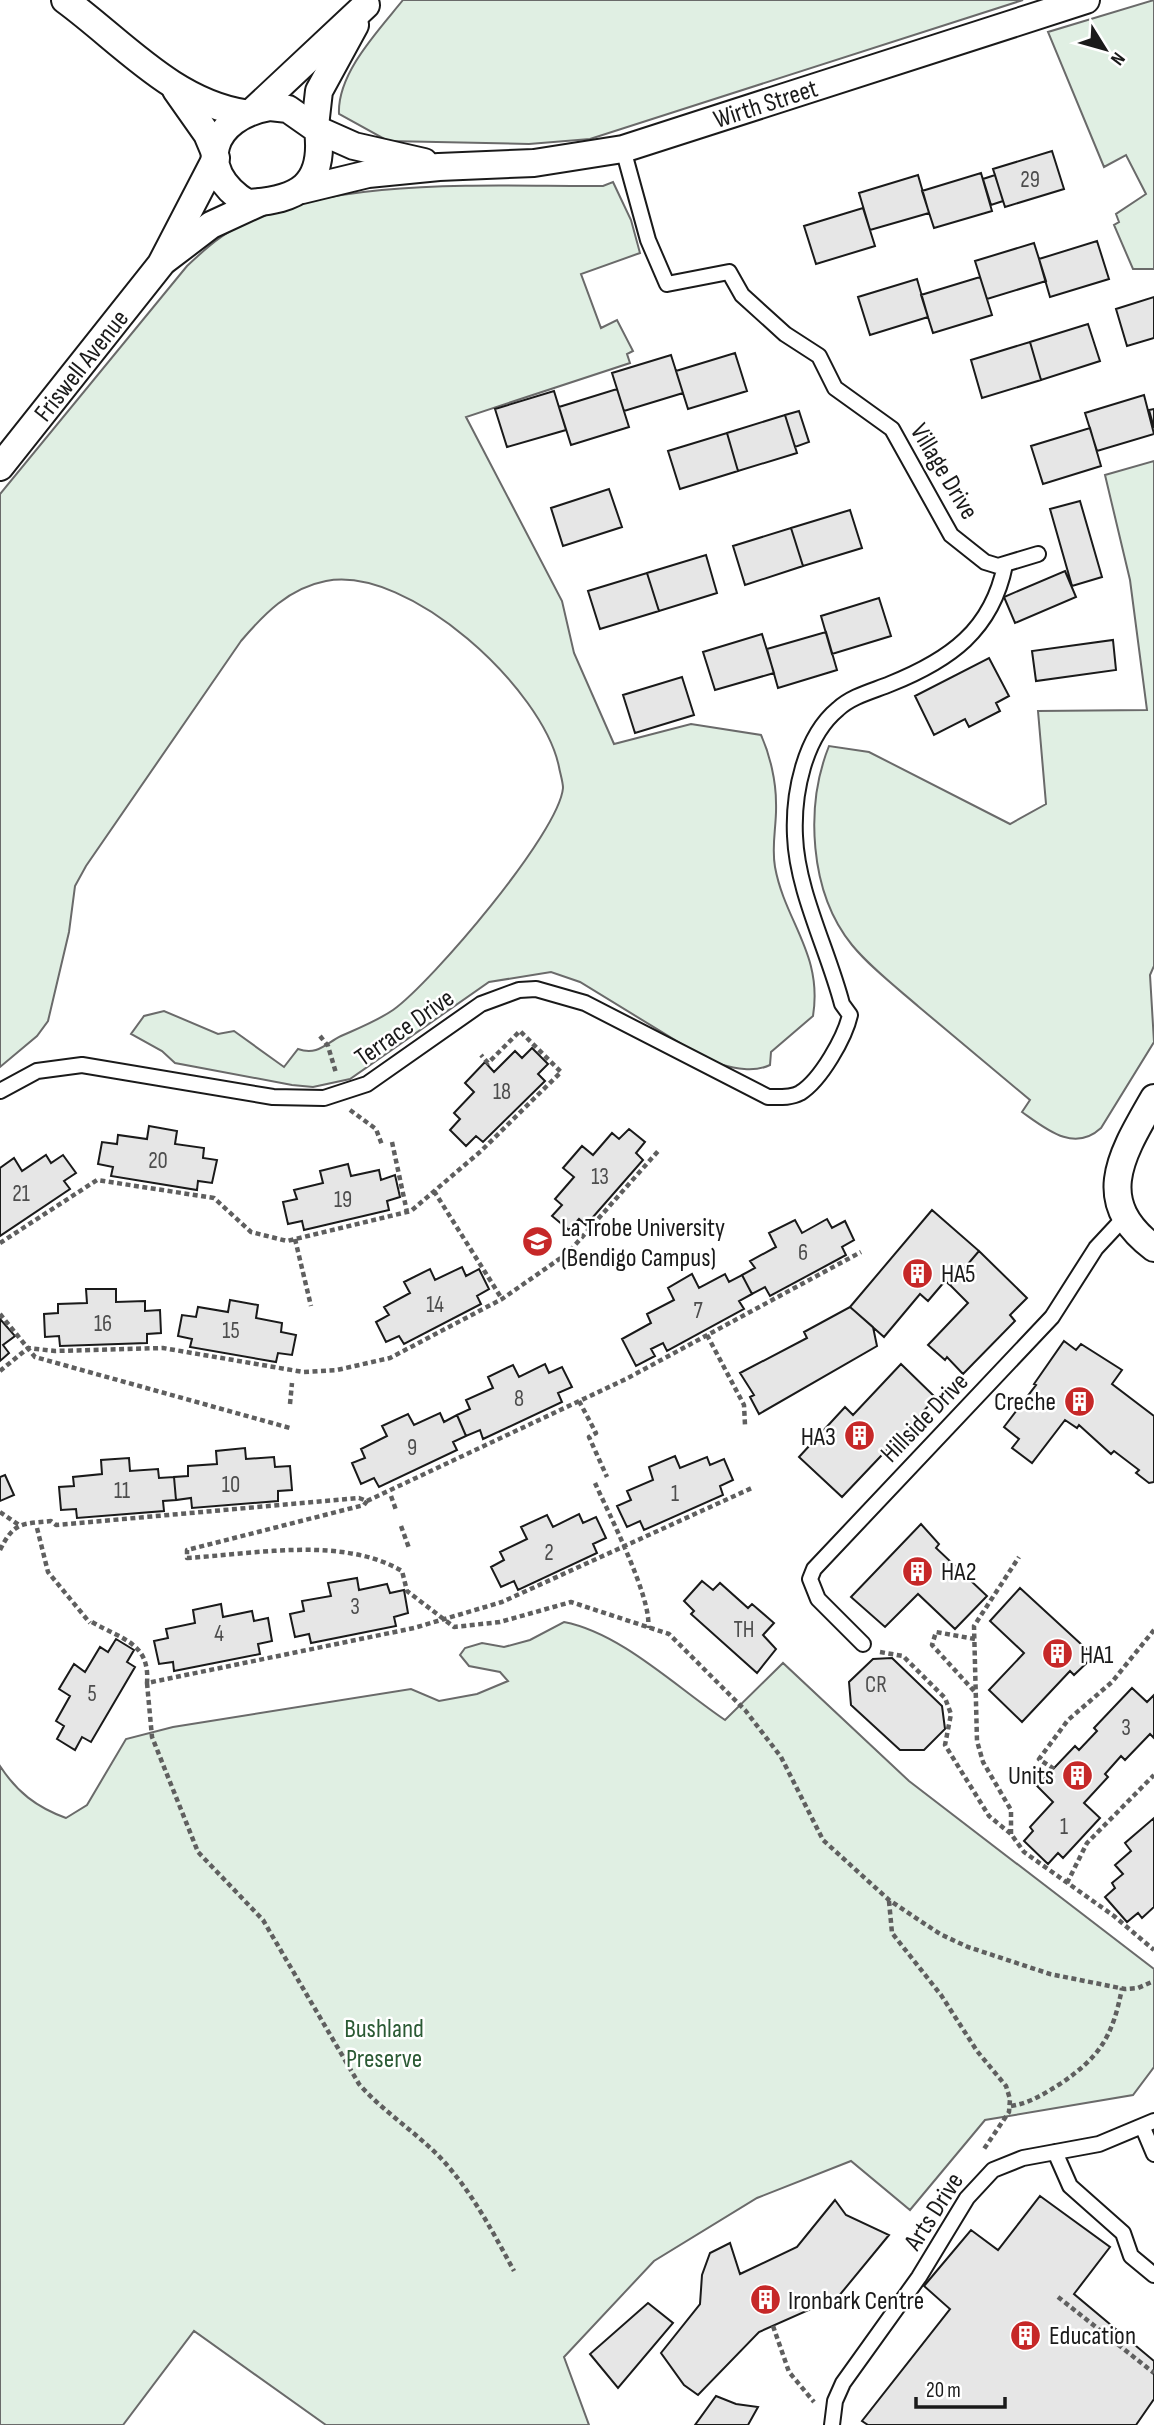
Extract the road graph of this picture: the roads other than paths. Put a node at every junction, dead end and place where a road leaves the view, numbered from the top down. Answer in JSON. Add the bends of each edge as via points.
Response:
{"nodes":[{"id":1,"x":65,"y":0,"type":"edge"},
{"id":2,"x":1086,"y":0,"type":"edge"},
{"id":3,"x":368,"y":2,"type":"edge"},
{"id":4,"x":170,"y":83,"type":"junction"},
{"id":5,"x":249,"y":111,"type":"junction"},
{"id":6,"x":316,"y":128,"type":"junction"},
{"id":7,"x":623,"y":149,"type":"junction"},
{"id":8,"x":216,"y":155,"type":"junction"},
{"id":9,"x":439,"y":167,"type":"junction"},
{"id":10,"x":302,"y":190,"type":"junction"},
{"id":11,"x":261,"y":202,"type":"junction"},
{"id":12,"x":161,"y":264,"type":"junction"},
{"id":13,"x":0,"y":467,"type":"edge"},
{"id":14,"x":1038,"y":554,"type":"dead end"},
{"id":15,"x":1005,"y":565,"type":"junction"},
{"id":16,"x":0,"y":1091,"type":"edge"},
{"id":17,"x":1154,"y":1098,"type":"edge"},
{"id":18,"x":1123,"y":1220,"type":"junction"},
{"id":19,"x":1154,"y":1248,"type":"edge"},
{"id":20,"x":863,"y":1644,"type":"road end"},
{"id":21,"x":1149,"y":2125,"type":"edge"},
{"id":22,"x":1055,"y":2152,"type":"junction"},
{"id":23,"x":1154,"y":2154,"type":"edge"},
{"id":24,"x":1154,"y":2276,"type":"edge"},
{"id":25,"x":831,"y":2423,"type":"edge"}],
"edges":[{"from":1,"to":4,"type":"street"},
{"from":2,"to":7,"type":"street","name":"Wirth Street"},
{"from":3,"to":5,"type":"street"},
{"from":3,"to":6,"type":"street","via":[[319,91]]},
{"from":4,"to":5,"type":"street","via":[[222,109]]},
{"from":4,"to":8,"type":"street","via":[[196,117]]},
{"from":5,"to":6,"type":"street","via":[[288,109]]},
{"from":5,"to":8,"type":"street","via":[[228,124]]},
{"from":6,"to":9,"type":"street","name":"Wirth Street","via":[[354,146]]},
{"from":6,"to":10,"type":"street","via":[[319,163]]},
{"from":7,"to":9,"type":"street","name":"Wirth Street","via":[[534,163]]},
{"from":7,"to":15,"type":"lane","name":"Village Drive","via":[[648,240],[667,284],[729,272],[742,295],[818,356],[835,388],[892,429],[951,535],[985,562]]},
{"from":8,"to":11,"type":"street","via":[[223,182],[233,194],[247,203]]},
{"from":8,"to":12,"type":"street","name":"Friswell Avenue"},
{"from":9,"to":10,"type":"street","name":"Wirth Street","via":[[368,174]]},
{"from":10,"to":11,"type":"street"},
{"from":11,"to":12,"type":"street","name":"Friswell Avenue","via":[[211,225]]},
{"from":12,"to":13,"type":"street","name":"Friswell Avenue"},
{"from":14,"to":15,"type":"lane"},
{"from":15,"to":16,"type":"lane","name":"Terrace Drive","via":[[986,617],[965,642],[922,669],[850,700],[828,717],[812,741],[798,798],[796,851],[842,1004],[850,1015],[846,1032],[800,1093],[768,1097],[584,1003],[536,989],[519,990],[481,1004],[367,1084],[324,1098],[273,1097],[82,1065],[37,1071]]},
{"from":17,"to":18,"type":"street","via":[[1121,1161],[1117,1182]]},
{"from":18,"to":19,"type":"street"},
{"from":18,"to":20,"type":"lane","name":"Hillside Drive","via":[[1104,1238],[1044,1326],[814,1569],[810,1579],[818,1599]]},
{"from":21,"to":22,"type":"lane","name":"Arts Drive","via":[[1099,2144]]},
{"from":21,"to":23,"type":"lane"},
{"from":22,"to":24,"type":"lane","via":[[1070,2186],[1123,2233],[1131,2256]]},
{"from":22,"to":25,"type":"lane","name":"Arts Drive","via":[[993,2170],[967,2198],[919,2277],[851,2370],[835,2401]]}]}
